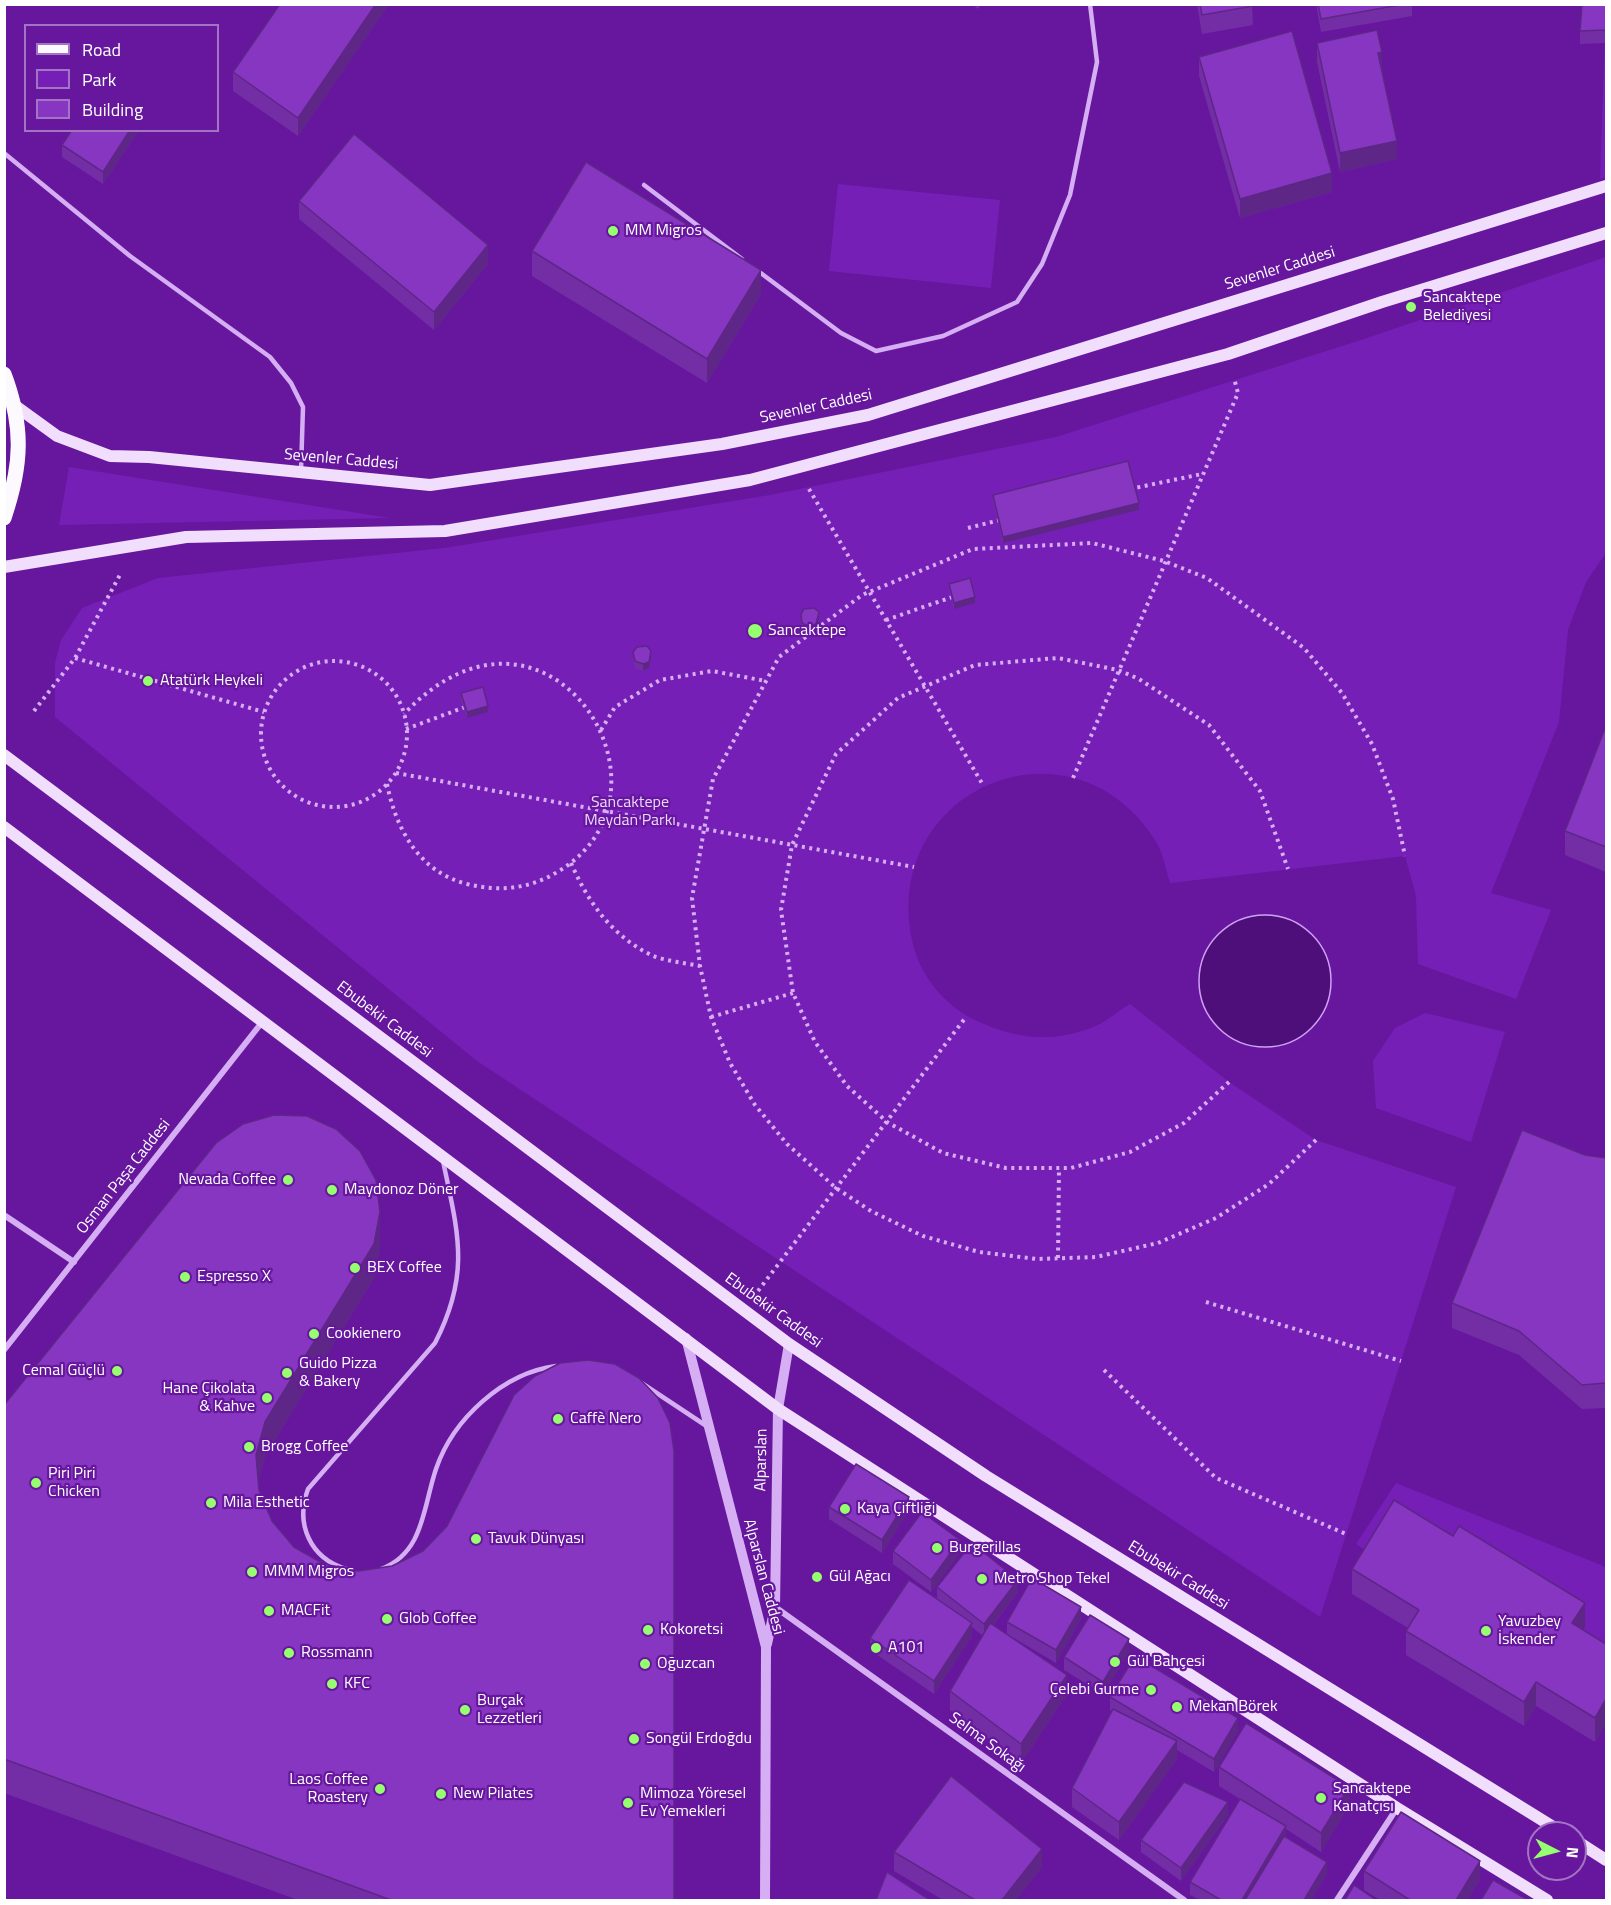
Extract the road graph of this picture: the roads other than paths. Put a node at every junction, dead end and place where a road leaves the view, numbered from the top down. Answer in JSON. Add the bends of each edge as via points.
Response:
{"nodes":[{"id":1,"x":1090,"y":4,"type":"edge"},
{"id":2,"x":4,"y":153,"type":"edge"},
{"id":3,"x":644,"y":185,"type":"dead end"},
{"id":4,"x":1606,"y":186,"type":"edge"},
{"id":5,"x":1606,"y":233,"type":"edge"},
{"id":6,"x":747,"y":262,"type":"edge"},
{"id":7,"x":756,"y":270,"type":"edge"},
{"id":8,"x":4,"y":374,"type":"edge"},
{"id":9,"x":17,"y":407,"type":"junction"},
{"id":10,"x":301,"y":474,"type":"junction"},
{"id":11,"x":4,"y":518,"type":"edge"},
{"id":12,"x":4,"y":567,"type":"edge"},
{"id":13,"x":4,"y":755,"type":"edge"},
{"id":14,"x":4,"y":827,"type":"edge"},
{"id":15,"x":263,"y":1020,"type":"junction"},
{"id":16,"x":442,"y":1155,"type":"junction"},
{"id":17,"x":4,"y":1215,"type":"edge"},
{"id":18,"x":74,"y":1262,"type":"junction"},
{"id":19,"x":686,"y":1338,"type":"junction"},
{"id":20,"x":789,"y":1344,"type":"junction"},
{"id":21,"x":4,"y":1350,"type":"edge"},
{"id":22,"x":566,"y":1365,"type":"edge"},
{"id":23,"x":630,"y":1378,"type":"edge"},
{"id":24,"x":778,"y":1409,"type":"junction"},
{"id":25,"x":709,"y":1427,"type":"junction"},
{"id":26,"x":375,"y":1570,"type":"edge"},
{"id":27,"x":351,"y":1571,"type":"edge"},
{"id":28,"x":775,"y":1608,"type":"junction"},
{"id":29,"x":766,"y":1647,"type":"junction"},
{"id":30,"x":1397,"y":1808,"type":"junction"},
{"id":31,"x":1544,"y":1821,"type":"edge"},
{"id":32,"x":1587,"y":1848,"type":"edge"},
{"id":33,"x":1606,"y":1860,"type":"edge"},
{"id":34,"x":765,"y":1900,"type":"edge"},
{"id":35,"x":1184,"y":1900,"type":"edge"},
{"id":36,"x":1337,"y":1900,"type":"edge"},
{"id":37,"x":1547,"y":1900,"type":"edge"}],
"edges":[{"from":1,"to":7,"type":"lane","via":[[1096,62],[1070,195],[1042,264],[1017,302],[943,336],[876,351],[841,333]]},
{"from":2,"to":10,"type":"lane","via":[[130,256],[270,357],[291,383],[303,407]]},
{"from":3,"to":6,"type":"lane"},
{"from":4,"to":10,"type":"main road","name":"Sevenler Caddesi","via":[[868,415],[722,444],[430,485]]},
{"from":5,"to":12,"type":"main road","via":[[1228,354],[750,480],[445,531],[186,537]]},
{"from":8,"to":9,"type":"main road"},
{"from":9,"to":10,"type":"main road","name":"Sevenler Caddesi","via":[[57,436],[110,456]]},
{"from":9,"to":11,"type":"main road","via":[[18,470]]},
{"from":13,"to":20,"type":"main road","name":"Ebubekir Caddesi"},
{"from":14,"to":15,"type":"main road"},
{"from":15,"to":16,"type":"main road"},
{"from":15,"to":18,"type":"street","name":"Osman Paşa Caddesi"},
{"from":16,"to":19,"type":"main road"},
{"from":16,"to":27,"type":"lane","via":[[459,1248],[456,1289],[448,1317],[435,1343],[308,1489],[303,1502],[302,1516],[312,1546],[323,1558]]},
{"from":17,"to":18,"type":"street"},
{"from":18,"to":21,"type":"street","name":"Osman Paşa Caddesi"},
{"from":19,"to":24,"type":"main road"},
{"from":19,"to":25,"type":"street","name":"Alparslan Caddesi"},
{"from":20,"to":24,"type":"street","name":"Alparslan"},
{"from":20,"to":31,"type":"main road","name":"Ebubekir Caddesi","via":[[986,1476]]},
{"from":22,"to":26,"type":"lane","via":[[538,1369],[515,1379],[476,1408],[446,1447],[436,1468],[417,1537],[397,1561]]},
{"from":23,"to":25,"type":"lane","via":[[647,1385]]},
{"from":24,"to":28,"type":"street","name":"Alparslan"},
{"from":24,"to":30,"type":"main road"},
{"from":25,"to":29,"type":"street","name":"Alparslan Caddesi"},
{"from":28,"to":29,"type":"street","name":"Alparslan"},
{"from":28,"to":35,"type":"street","name":"Selma Sokağı"},
{"from":29,"to":34,"type":"street","name":"Alparslan Caddesi"},
{"from":30,"to":36,"type":"street"},
{"from":30,"to":37,"type":"main road"},
{"from":32,"to":33,"type":"main road"}]}
